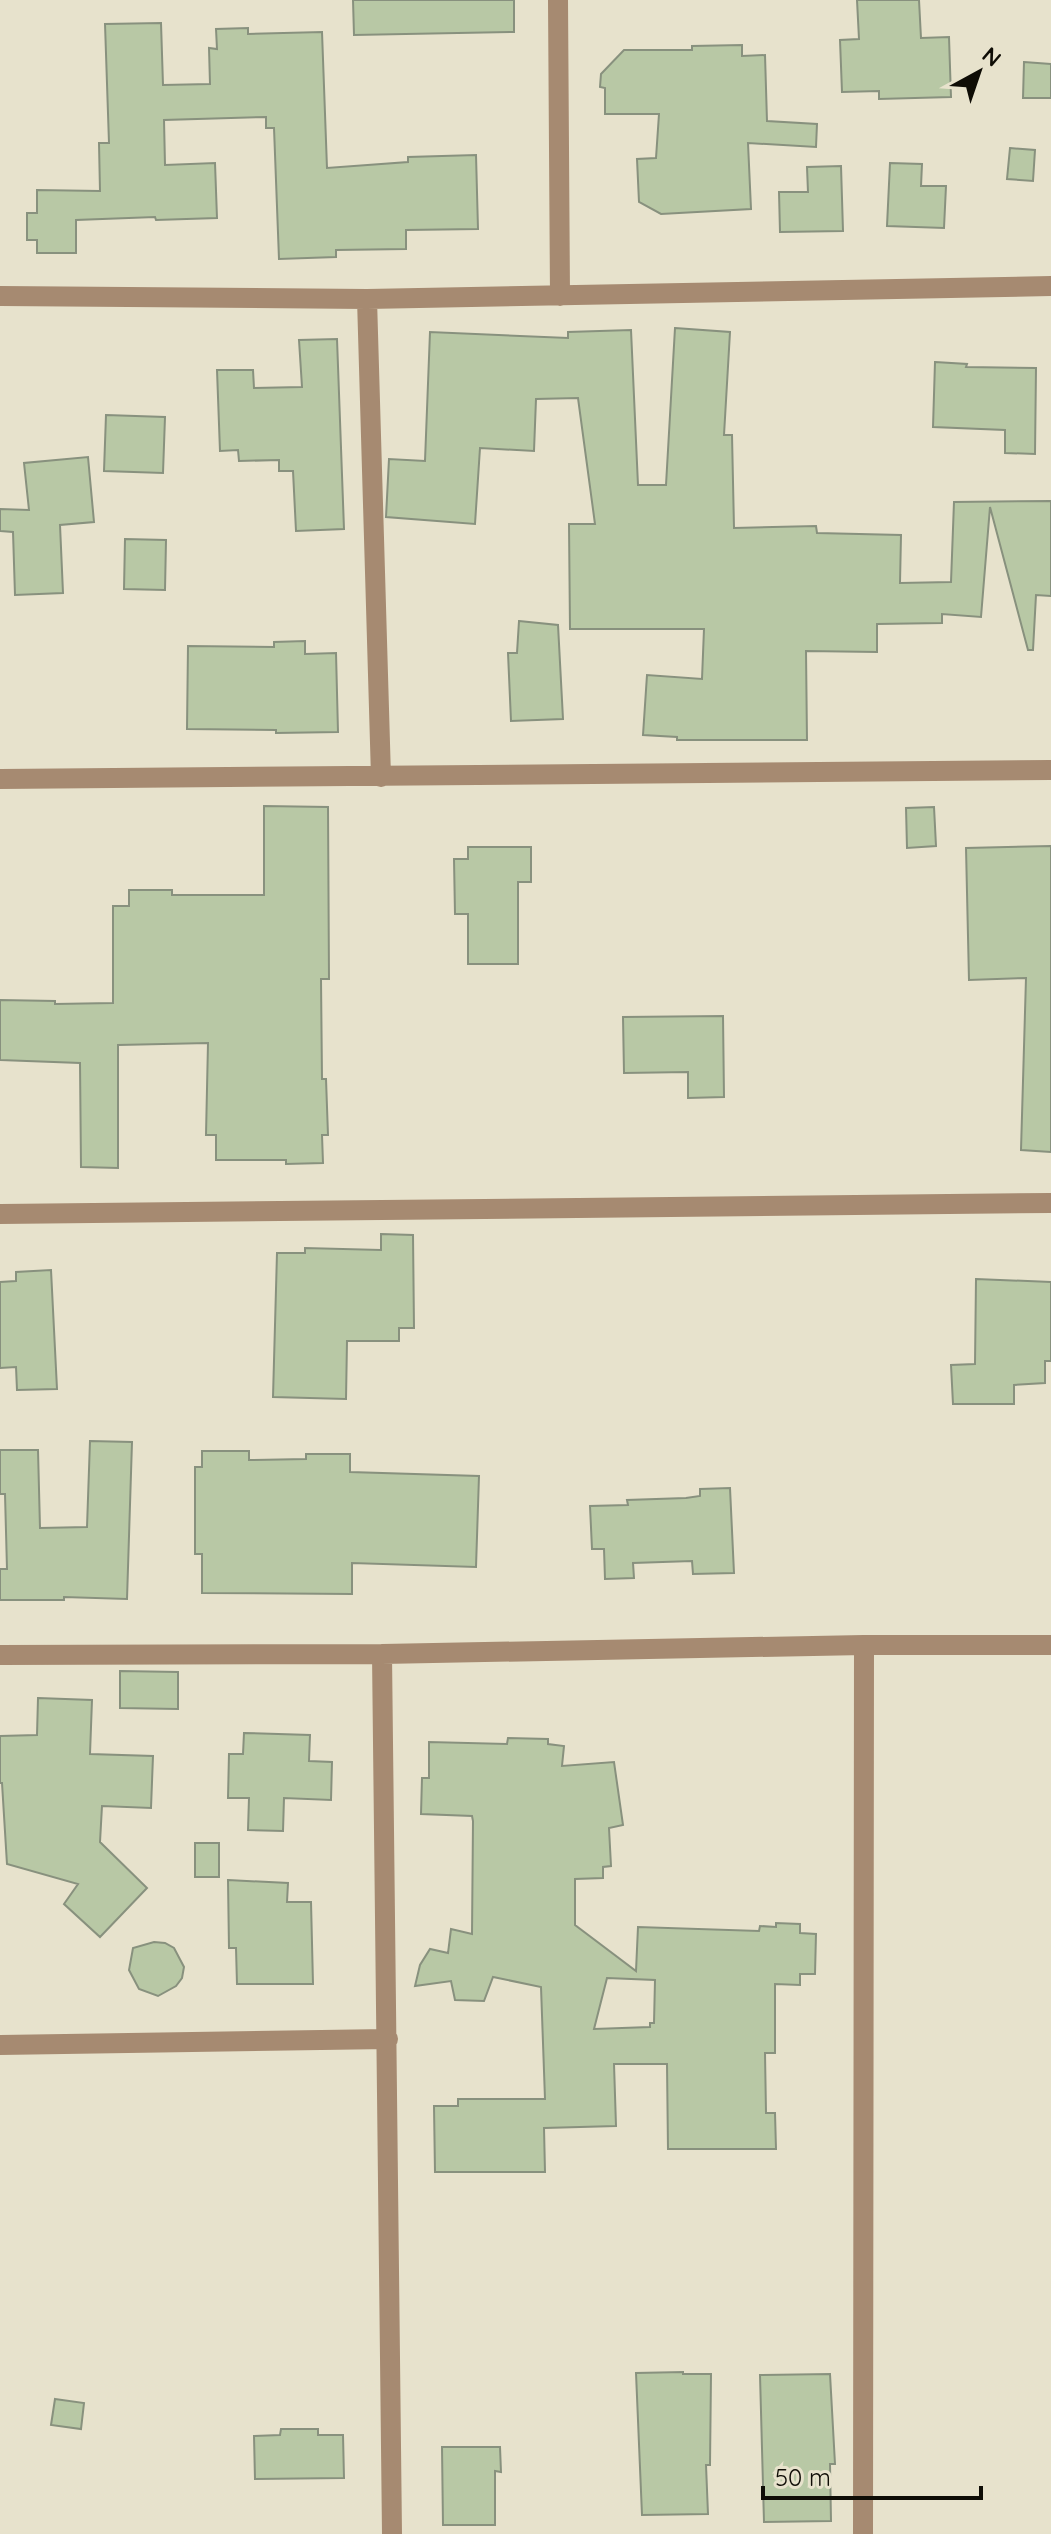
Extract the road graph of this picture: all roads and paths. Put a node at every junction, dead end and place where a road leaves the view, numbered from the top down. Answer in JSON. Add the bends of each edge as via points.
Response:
{"nodes":[{"id":1,"x":558,"y":0,"type":"edge"},
{"id":2,"x":1051,"y":286,"type":"edge"},
{"id":3,"x":0,"y":296,"type":"edge"},
{"id":4,"x":560,"y":296,"type":"junction"},
{"id":5,"x":367,"y":299,"type":"junction"},
{"id":6,"x":1051,"y":770,"type":"edge"},
{"id":7,"x":381,"y":777,"type":"junction"},
{"id":8,"x":0,"y":779,"type":"edge"},
{"id":9,"x":1051,"y":1203,"type":"edge"},
{"id":10,"x":0,"y":1214,"type":"edge"},
{"id":11,"x":864,"y":1645,"type":"junction"},
{"id":12,"x":1051,"y":1645,"type":"edge"},
{"id":13,"x":382,"y":1654,"type":"junction"},
{"id":14,"x":0,"y":1655,"type":"edge"},
{"id":15,"x":388,"y":2039,"type":"junction"},
{"id":16,"x":0,"y":2045,"type":"edge"},
{"id":17,"x":392,"y":2534,"type":"edge"},
{"id":18,"x":863,"y":2534,"type":"edge"}],
"edges":[{"from":1,"to":4,"type":"street"},
{"from":2,"to":4,"type":"street"},
{"from":3,"to":5,"type":"street"},
{"from":4,"to":5,"type":"street"},
{"from":5,"to":7,"type":"street"},
{"from":6,"to":7,"type":"street"},
{"from":7,"to":8,"type":"street"},
{"from":9,"to":10,"type":"street"},
{"from":11,"to":12,"type":"street"},
{"from":11,"to":13,"type":"street"},
{"from":11,"to":18,"type":"street"},
{"from":13,"to":14,"type":"street"},
{"from":13,"to":15,"type":"street"},
{"from":15,"to":16,"type":"street"},
{"from":15,"to":17,"type":"street"}]}
